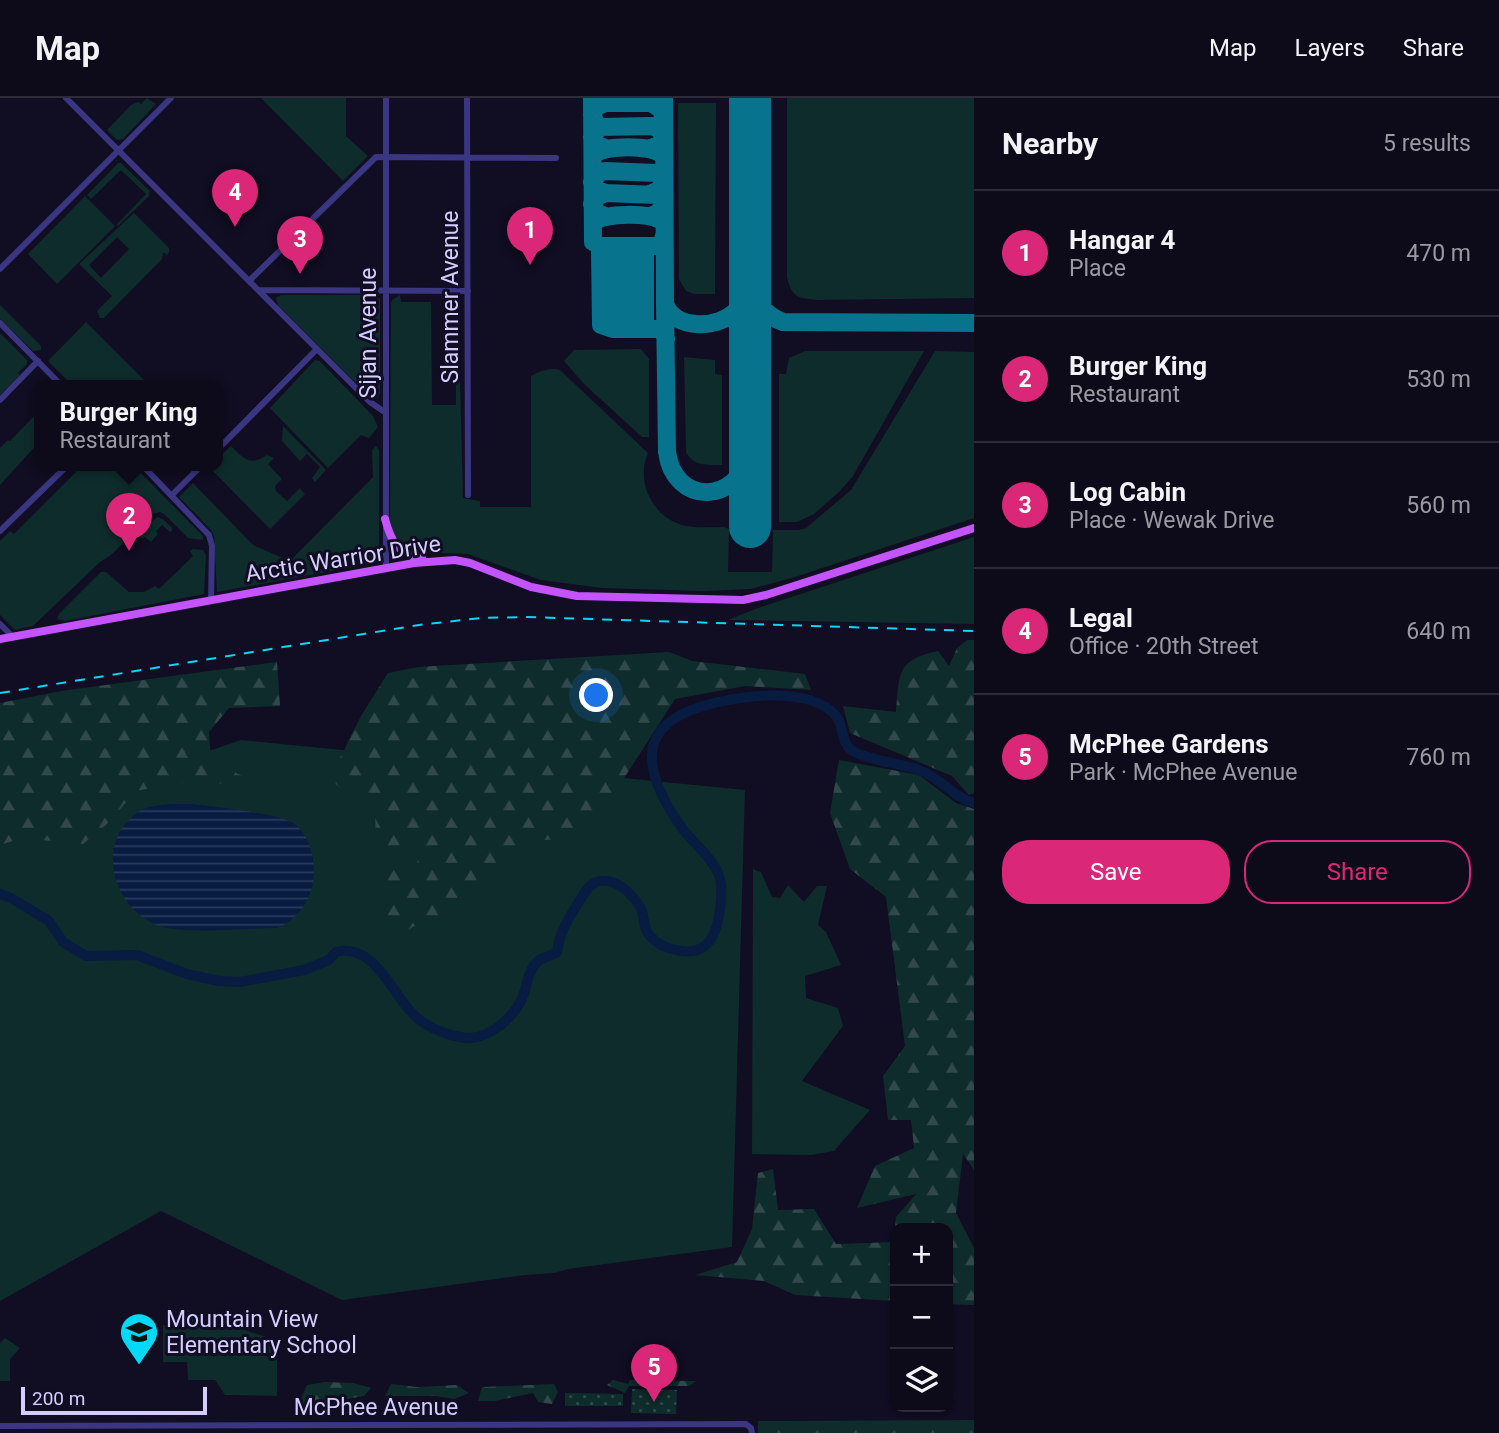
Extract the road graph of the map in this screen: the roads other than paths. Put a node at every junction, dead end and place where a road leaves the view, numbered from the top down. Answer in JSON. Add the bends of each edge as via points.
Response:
{"nodes":[{"id":1,"x":66,"y":98,"type":"edge"},
{"id":2,"x":172,"y":98,"type":"edge"},
{"id":3,"x":386,"y":98,"type":"edge"},
{"id":4,"x":467,"y":98,"type":"edge"},
{"id":5,"x":119,"y":150,"type":"junction"},
{"id":6,"x":386,"y":156,"type":"junction"},
{"id":7,"x":467,"y":158,"type":"junction"},
{"id":8,"x":556,"y":158,"type":"dead end"},
{"id":9,"x":0,"y":269,"type":"edge"},
{"id":10,"x":249,"y":281,"type":"junction"},
{"id":11,"x":259,"y":290,"type":"junction"},
{"id":12,"x":384,"y":290,"type":"junction"},
{"id":13,"x":468,"y":291,"type":"junction"},
{"id":14,"x":0,"y":323,"type":"edge"},
{"id":15,"x":317,"y":349,"type":"junction"},
{"id":16,"x":38,"y":361,"type":"junction"},
{"id":17,"x":56,"y":380,"type":"edge"},
{"id":18,"x":0,"y":400,"type":"edge"},
{"id":19,"x":386,"y":413,"type":"junction"},
{"id":20,"x":223,"y":444,"type":"edge"},
{"id":21,"x":62,"y":471,"type":"edge"},
{"id":22,"x":148,"y":471,"type":"edge"},
{"id":23,"x":196,"y":471,"type":"edge"},
{"id":24,"x":172,"y":495,"type":"junction"},
{"id":25,"x":468,"y":495,"type":"dead end"},
{"id":26,"x":385,"y":519,"type":"junction"},
{"id":27,"x":974,"y":528,"type":"edge"},
{"id":28,"x":0,"y":531,"type":"edge"},
{"id":29,"x":436,"y":560,"type":"junction"},
{"id":30,"x":386,"y":568,"type":"junction"},
{"id":31,"x":211,"y":600,"type":"junction"},
{"id":32,"x":0,"y":624,"type":"edge"},
{"id":33,"x":13,"y":637,"type":"junction"},
{"id":34,"x":0,"y":639,"type":"edge"},
{"id":35,"x":566,"y":1424,"type":"junction"},
{"id":36,"x":660,"y":1424,"type":"junction"},
{"id":37,"x":472,"y":1425,"type":"junction"},
{"id":38,"x":4,"y":1429,"type":"edge"},
{"id":39,"x":101,"y":1429,"type":"edge"},
{"id":40,"x":193,"y":1429,"type":"edge"},
{"id":41,"x":287,"y":1429,"type":"edge"},
{"id":42,"x":381,"y":1429,"type":"edge"},
{"id":43,"x":752,"y":1430,"type":"edge"},
{"id":44,"x":472,"y":1433,"type":"edge"},
{"id":45,"x":566,"y":1433,"type":"edge"},
{"id":46,"x":660,"y":1433,"type":"edge"}],
"edges":[{"from":1,"to":5,"type":"street"},
{"from":2,"to":5,"type":"street"},
{"from":3,"to":6,"type":"street","name":"Sijan Avenue"},
{"from":4,"to":7,"type":"street","name":"Slammer Avenue"},
{"from":5,"to":9,"type":"street"},
{"from":5,"to":10,"type":"street"},
{"from":6,"to":7,"type":"street"},
{"from":6,"to":10,"type":"street","via":[[369,161]]},
{"from":6,"to":12,"type":"street","name":"Sijan Avenue"},
{"from":7,"to":8,"type":"street"},
{"from":7,"to":13,"type":"street","name":"Slammer Avenue"},
{"from":10,"to":11,"type":"street"},
{"from":11,"to":12,"type":"street"},
{"from":11,"to":15,"type":"street"},
{"from":12,"to":13,"type":"street"},
{"from":12,"to":19,"type":"street","name":"Sijan Avenue"},
{"from":13,"to":25,"type":"street","name":"Slammer Avenue"},
{"from":14,"to":16,"type":"street"},
{"from":15,"to":19,"type":"street"},
{"from":15,"to":20,"type":"street"},
{"from":16,"to":17,"type":"street"},
{"from":16,"to":18,"type":"street"},
{"from":19,"to":26,"type":"street","name":"Sijan Avenue"},
{"from":21,"to":28,"type":"street"},
{"from":22,"to":24,"type":"street"},
{"from":23,"to":24,"type":"street"},
{"from":24,"to":31,"type":"street","via":[[209,535]]},
{"from":26,"to":29,"type":"main road","via":[[397,547],[406,554]]},
{"from":26,"to":30,"type":"street","name":"Sijan Avenue"},
{"from":27,"to":29,"type":"main road","name":"Arctic Warrior Drive","via":[[743,600],[577,596],[531,587],[470,563]]},
{"from":29,"to":30,"type":"main road","name":"Arctic Warrior Drive"},
{"from":30,"to":31,"type":"main road","name":"Arctic Warrior Drive"},
{"from":31,"to":33,"type":"main road","name":"Arctic Warrior Drive"},
{"from":32,"to":33,"type":"street"},
{"from":33,"to":34,"type":"main road","name":"Arctic Warrior Drive"},
{"from":35,"to":36,"type":"street","name":"McPhee Avenue"},
{"from":35,"to":37,"type":"street","name":"McPhee Avenue"},
{"from":35,"to":45,"type":"street"},
{"from":36,"to":43,"type":"street","name":"McPhee Avenue","via":[[746,1424]]},
{"from":36,"to":46,"type":"street"},
{"from":37,"to":42,"type":"street","name":"McPhee Avenue"},
{"from":37,"to":44,"type":"street"},
{"from":38,"to":39,"type":"street","name":"McPhee Avenue"},
{"from":39,"to":40,"type":"street","name":"McPhee Avenue"},
{"from":40,"to":41,"type":"street","name":"McPhee Avenue"},
{"from":41,"to":42,"type":"street","name":"McPhee Avenue"}]}
